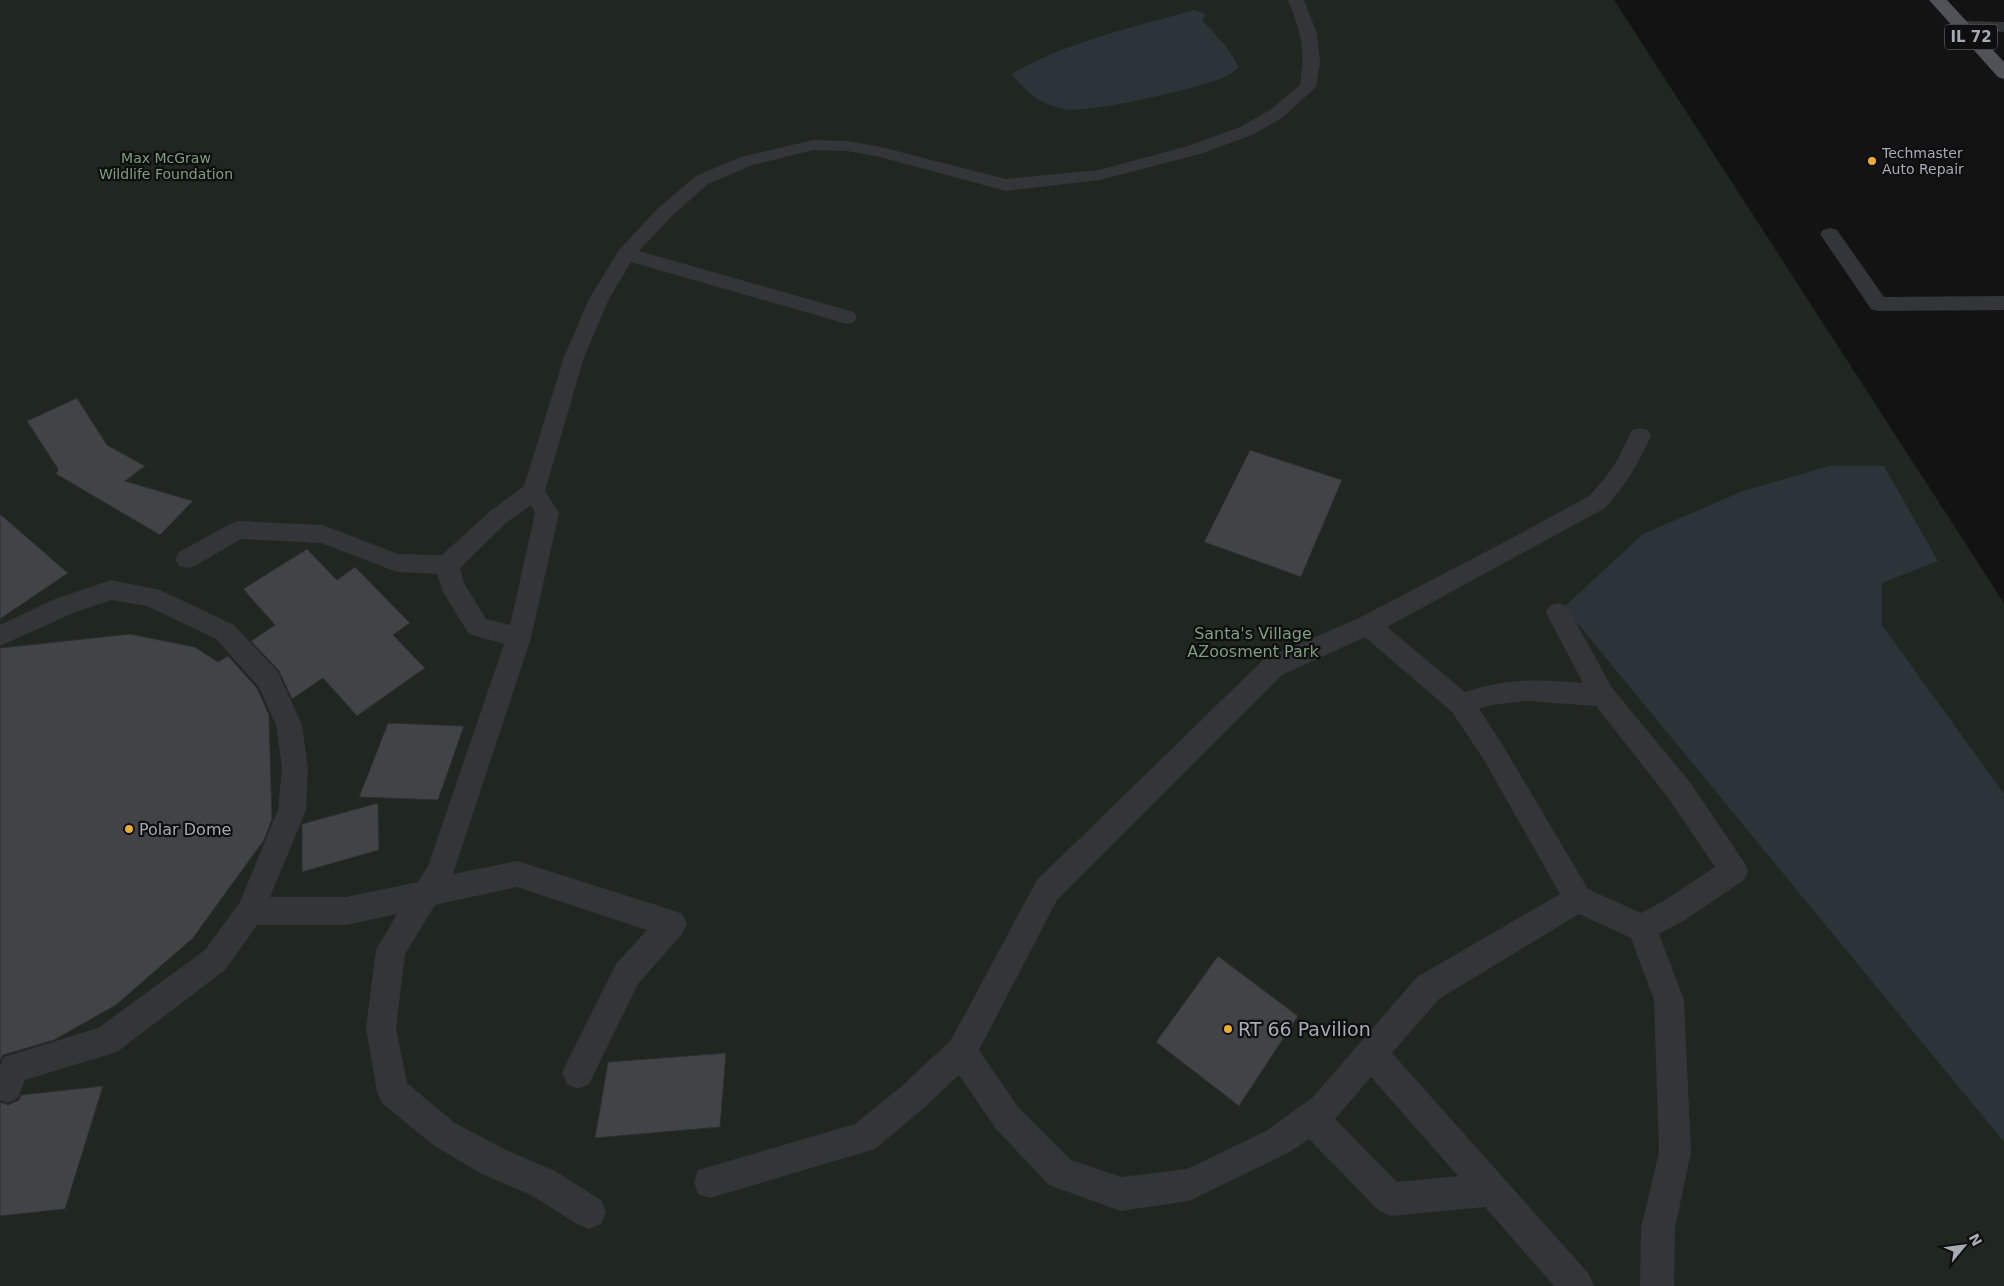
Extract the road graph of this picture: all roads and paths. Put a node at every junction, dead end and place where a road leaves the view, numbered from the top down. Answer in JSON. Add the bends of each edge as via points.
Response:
{"nodes":[{"id":1,"x":1296,"y":0,"type":"edge"},
{"id":2,"x":1938,"y":0,"type":"edge"},
{"id":3,"x":1961,"y":26,"type":"junction"},
{"id":4,"x":2004,"y":27,"type":"edge"},
{"id":5,"x":2004,"y":73,"type":"edge"},
{"id":6,"x":1830,"y":234,"type":"dead end"},
{"id":7,"x":626,"y":254,"type":"junction"},
{"id":8,"x":2004,"y":303,"type":"edge"},
{"id":9,"x":847,"y":317,"type":"dead end"},
{"id":10,"x":1640,"y":436,"type":"dead end"},
{"id":11,"x":534,"y":491,"type":"junction"},
{"id":12,"x":188,"y":559,"type":"dead end"},
{"id":13,"x":447,"y":565,"type":"junction"},
{"id":14,"x":1558,"y":613,"type":"dead end"},
{"id":15,"x":1368,"y":625,"type":"junction"},
{"id":16,"x":0,"y":636,"type":"edge"},
{"id":17,"x":519,"y":638,"type":"junction"},
{"id":18,"x":1603,"y":696,"type":"junction"},
{"id":19,"x":1461,"y":704,"type":"junction"},
{"id":20,"x":425,"y":895,"type":"junction"},
{"id":21,"x":1578,"y":899,"type":"junction"},
{"id":22,"x":250,"y":911,"type":"junction"},
{"id":23,"x":1642,"y":928,"type":"junction"},
{"id":24,"x":962,"y":1051,"type":"junction"},
{"id":25,"x":1371,"y":1053,"type":"junction"},
{"id":26,"x":578,"y":1073,"type":"dead end"},
{"id":27,"x":7,"y":1076,"type":"edge"},
{"id":28,"x":1310,"y":1117,"type":"junction"},
{"id":29,"x":710,"y":1182,"type":"dead end"},
{"id":30,"x":1492,"y":1190,"type":"junction"},
{"id":31,"x":589,"y":1212,"type":"dead end"},
{"id":32,"x":1577,"y":1286,"type":"edge"},
{"id":33,"x":1657,"y":1286,"type":"edge"}],
"edges":[{"from":1,"to":7,"type":"lane","via":[[1309,34],[1312,63],[1308,87],[1276,114],[1246,131],[1194,150],[1100,175],[1006,185],[881,152],[847,146],[814,146],[747,161],[702,180],[665,212]]},
{"from":2,"to":3,"type":"main road","number":"IL 72"},
{"from":3,"to":4,"type":"lane"},
{"from":3,"to":5,"type":"main road","number":"IL 72"},
{"from":6,"to":8,"type":"lane","via":[[1878,304]]},
{"from":7,"to":9,"type":"lane"},
{"from":7,"to":11,"type":"lane","via":[[599,299],[574,357]]},
{"from":10,"to":15,"type":"lane","via":[[1628,462],[1597,502]]},
{"from":11,"to":13,"type":"lane","via":[[497,518]]},
{"from":11,"to":17,"type":"lane","via":[[547,513]]},
{"from":12,"to":13,"type":"lane","via":[[238,530],[323,534],[397,563]]},
{"from":13,"to":17,"type":"lane","via":[[452,585],[478,627]]},
{"from":14,"to":18,"type":"lane"},
{"from":15,"to":19,"type":"lane"},
{"from":15,"to":24,"type":"lane","via":[[1273,667],[1048,890]]},
{"from":16,"to":22,"type":"lane","via":[[64,606],[111,590],[151,597],[225,632],[269,680],[289,724],[296,768],[292,810]]},
{"from":17,"to":20,"type":"lane","via":[[440,872]]},
{"from":18,"to":19,"type":"lane","via":[[1526,690],[1491,694]]},
{"from":18,"to":23,"type":"lane","via":[[1679,790],[1734,871]]},
{"from":19,"to":21,"type":"lane","via":[[1493,752]]},
{"from":20,"to":22,"type":"lane","via":[[346,911]]},
{"from":20,"to":26,"type":"lane","via":[[517,874],[672,924],[627,974]]},
{"from":20,"to":31,"type":"lane","via":[[391,950],[381,1028],[393,1092],[444,1134],[494,1162],[543,1183]]},
{"from":21,"to":23,"type":"lane"},
{"from":21,"to":25,"type":"lane","via":[[1428,988]]},
{"from":22,"to":27,"type":"lane","via":[[215,960],[106,1041]]},
{"from":23,"to":33,"type":"lane","via":[[1669,1000],[1675,1152],[1658,1228]]},
{"from":24,"to":28,"type":"lane","via":[[1007,1118],[1061,1173],[1121,1194],[1189,1185],[1277,1142]]},
{"from":24,"to":29,"type":"lane","via":[[864,1138]]},
{"from":25,"to":28,"type":"lane","via":[[1324,1108]]},
{"from":25,"to":30,"type":"lane"},
{"from":28,"to":30,"type":"lane","via":[[1391,1199]]},
{"from":30,"to":32,"type":"lane"}]}
